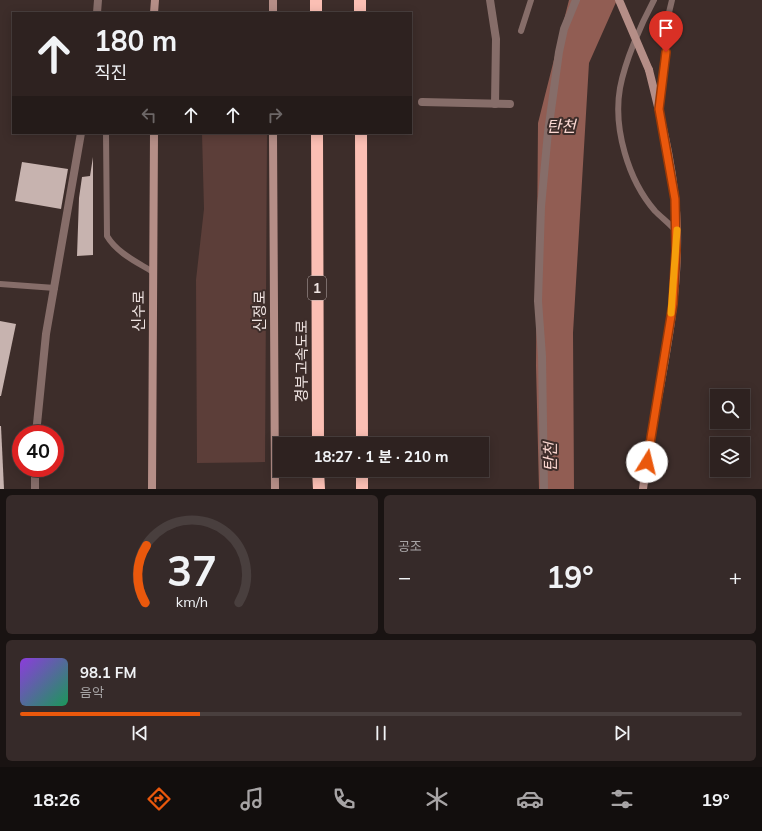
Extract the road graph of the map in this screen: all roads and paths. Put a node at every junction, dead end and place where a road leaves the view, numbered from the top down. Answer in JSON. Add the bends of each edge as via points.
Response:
{"nodes":[{"id":1,"x":98,"y":0,"type":"edge"},
{"id":2,"x":155,"y":0,"type":"edge"},
{"id":3,"x":273,"y":0,"type":"edge"},
{"id":4,"x":316,"y":0,"type":"edge"},
{"id":5,"x":360,"y":0,"type":"edge"},
{"id":6,"x":490,"y":0,"type":"edge"},
{"id":7,"x":531,"y":0,"type":"edge"},
{"id":8,"x":576,"y":0,"type":"edge"},
{"id":9,"x":619,"y":0,"type":"edge"},
{"id":10,"x":654,"y":0,"type":"edge"},
{"id":11,"x":672,"y":0,"type":"edge"},
{"id":12,"x":97,"y":12,"type":"edge"},
{"id":13,"x":154,"y":12,"type":"edge"},
{"id":14,"x":273,"y":12,"type":"edge"},
{"id":15,"x":316,"y":12,"type":"edge"},
{"id":16,"x":360,"y":12,"type":"edge"},
{"id":17,"x":521,"y":31,"type":"dead end"},
{"id":18,"x":422,"y":102,"type":"dead end"},
{"id":19,"x":495,"y":104,"type":"junction"},
{"id":20,"x":510,"y":104,"type":"dead end"},
{"id":21,"x":659,"y":109,"type":"junction"},
{"id":22,"x":81,"y":134,"type":"edge"},
{"id":23,"x":106,"y":134,"type":"edge"},
{"id":24,"x":154,"y":134,"type":"edge"},
{"id":25,"x":273,"y":134,"type":"edge"},
{"id":26,"x":317,"y":134,"type":"edge"},
{"id":27,"x":361,"y":134,"type":"edge"},
{"id":28,"x":677,"y":232,"type":"junction"},
{"id":29,"x":153,"y":272,"type":"junction"},
{"id":30,"x":0,"y":284,"type":"edge"},
{"id":31,"x":55,"y":288,"type":"junction"},
{"id":32,"x":37,"y":425,"type":"edge"},
{"id":33,"x":318,"y":437,"type":"edge"},
{"id":34,"x":362,"y":437,"type":"edge"},
{"id":35,"x":35,"y":477,"type":"edge"},
{"id":36,"x":318,"y":477,"type":"edge"},
{"id":37,"x":362,"y":477,"type":"edge"},
{"id":38,"x":35,"y":489,"type":"edge"},
{"id":39,"x":152,"y":489,"type":"edge"},
{"id":40,"x":275,"y":489,"type":"edge"},
{"id":41,"x":318,"y":489,"type":"edge"},
{"id":42,"x":362,"y":489,"type":"edge"},
{"id":43,"x":544,"y":489,"type":"edge"},
{"id":44,"x":643,"y":489,"type":"edge"}],
"edges":[{"from":1,"to":12,"type":"street"},
{"from":2,"to":13,"type":"street"},
{"from":3,"to":14,"type":"street"},
{"from":4,"to":15,"type":"highway"},
{"from":5,"to":16,"type":"highway"},
{"from":6,"to":19,"type":"street","via":[[496,39]]},
{"from":7,"to":17,"type":"lane"},
{"from":8,"to":43,"type":"street","via":[[564,29],[559,52],[541,207],[538,301],[542,356]]},
{"from":9,"to":21,"type":"street","bridge":true,"via":[[649,70]]},
{"from":10,"to":28,"type":"lane","via":[[622,78],[619,116],[627,161],[635,179],[656,212]]},
{"from":11,"to":21,"type":"lane","via":[[666,25],[665,65]]},
{"from":18,"to":19,"type":"street"},
{"from":19,"to":20,"type":"street"},
{"from":21,"to":28,"type":"street","via":[[671,173]]},
{"from":22,"to":31,"type":"street"},
{"from":23,"to":29,"type":"lane","via":[[107,236],[123,254]]},
{"from":24,"to":29,"type":"street","name":"신수로"},
{"from":25,"to":40,"type":"street","name":"신정로"},
{"from":26,"to":33,"type":"highway","name":"경부고속도로","number":"1"},
{"from":27,"to":34,"type":"highway"},
{"from":28,"to":44,"type":"street","via":[[673,304]]},
{"from":29,"to":39,"type":"street","name":"신수로"},
{"from":30,"to":31,"type":"lane"},
{"from":31,"to":32,"type":"street","via":[[46,334]]},
{"from":35,"to":38,"type":"street"},
{"from":36,"to":41,"type":"highway"},
{"from":37,"to":42,"type":"highway"}]}
